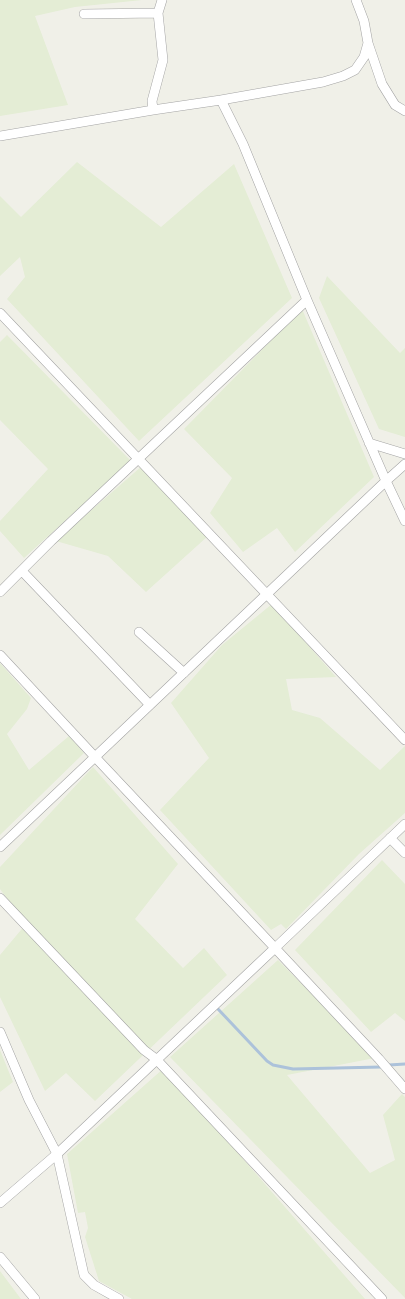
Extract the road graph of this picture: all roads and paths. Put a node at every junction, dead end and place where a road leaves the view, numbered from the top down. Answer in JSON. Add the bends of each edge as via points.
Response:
{"nodes":[{"id":1,"x":162,"y":0,"type":"edge"},
{"id":2,"x":356,"y":0,"type":"edge"},
{"id":3,"x":158,"y":13,"type":"junction"},
{"id":4,"x":84,"y":14,"type":"dead end"},
{"id":5,"x":368,"y":43,"type":"junction"},
{"id":6,"x":221,"y":100,"type":"junction"},
{"id":7,"x":153,"y":110,"type":"junction"},
{"id":8,"x":405,"y":111,"type":"edge"},
{"id":9,"x":0,"y":136,"type":"edge"},
{"id":10,"x":307,"y":300,"type":"junction"},
{"id":11,"x":0,"y":313,"type":"edge"},
{"id":12,"x":369,"y":443,"type":"junction"},
{"id":13,"x":405,"y":454,"type":"edge"},
{"id":14,"x":138,"y":459,"type":"junction"},
{"id":15,"x":405,"y":464,"type":"edge"},
{"id":16,"x":386,"y":481,"type":"junction"},
{"id":17,"x":405,"y":521,"type":"edge"},
{"id":18,"x":22,"y":571,"type":"junction"},
{"id":19,"x":0,"y":592,"type":"edge"},
{"id":20,"x":267,"y":594,"type":"junction"},
{"id":21,"x":139,"y":632,"type":"dead end"},
{"id":22,"x":0,"y":655,"type":"edge"},
{"id":23,"x":184,"y":673,"type":"junction"},
{"id":24,"x":150,"y":705,"type":"junction"},
{"id":25,"x":405,"y":740,"type":"edge"},
{"id":26,"x":94,"y":756,"type":"junction"},
{"id":27,"x":405,"y":824,"type":"edge"},
{"id":28,"x":390,"y":838,"type":"junction"},
{"id":29,"x":0,"y":847,"type":"edge"},
{"id":30,"x":405,"y":854,"type":"edge"},
{"id":31,"x":0,"y":898,"type":"edge"},
{"id":32,"x":275,"y":948,"type":"junction"},
{"id":33,"x":0,"y":1032,"type":"edge"},
{"id":34,"x":156,"y":1059,"type":"junction"},
{"id":35,"x":405,"y":1089,"type":"edge"},
{"id":36,"x":57,"y":1154,"type":"junction"},
{"id":37,"x":0,"y":1203,"type":"edge"},
{"id":38,"x":0,"y":1257,"type":"edge"},
{"id":39,"x":35,"y":1299,"type":"edge"},
{"id":40,"x":119,"y":1299,"type":"edge"},
{"id":41,"x":382,"y":1299,"type":"edge"}],
"edges":[{"from":1,"to":3,"type":"street"},
{"from":2,"to":5,"type":"street","via":[[364,21]]},
{"from":3,"to":4,"type":"street"},
{"from":3,"to":7,"type":"street","via":[[163,60],[152,101]]},
{"from":5,"to":6,"type":"street","via":[[364,57],[355,70],[343,76],[323,82]]},
{"from":5,"to":8,"type":"street","via":[[382,84],[395,105]]},
{"from":6,"to":7,"type":"street"},
{"from":6,"to":10,"type":"street","via":[[243,144]]},
{"from":7,"to":9,"type":"street"},
{"from":10,"to":12,"type":"street"},
{"from":10,"to":14,"type":"street"},
{"from":11,"to":14,"type":"street"},
{"from":12,"to":13,"type":"street"},
{"from":12,"to":16,"type":"street"},
{"from":14,"to":18,"type":"street","via":[[50,541]]},
{"from":14,"to":20,"type":"street"},
{"from":15,"to":16,"type":"street"},
{"from":16,"to":17,"type":"street"},
{"from":16,"to":20,"type":"street"},
{"from":18,"to":19,"type":"street"},
{"from":18,"to":24,"type":"street"},
{"from":20,"to":23,"type":"street"},
{"from":20,"to":25,"type":"street"},
{"from":21,"to":23,"type":"street"},
{"from":22,"to":26,"type":"street"},
{"from":23,"to":24,"type":"street"},
{"from":24,"to":26,"type":"street"},
{"from":26,"to":29,"type":"street"},
{"from":26,"to":32,"type":"street"},
{"from":27,"to":28,"type":"street"},
{"from":28,"to":30,"type":"street"},
{"from":28,"to":32,"type":"street"},
{"from":31,"to":34,"type":"street","via":[[144,1050]]},
{"from":32,"to":34,"type":"street"},
{"from":32,"to":35,"type":"street"},
{"from":33,"to":36,"type":"street","via":[[29,1100]]},
{"from":34,"to":36,"type":"street"},
{"from":34,"to":41,"type":"street"},
{"from":36,"to":37,"type":"street"},
{"from":36,"to":40,"type":"street","via":[[84,1275],[94,1285]]},
{"from":38,"to":39,"type":"street"}]}
